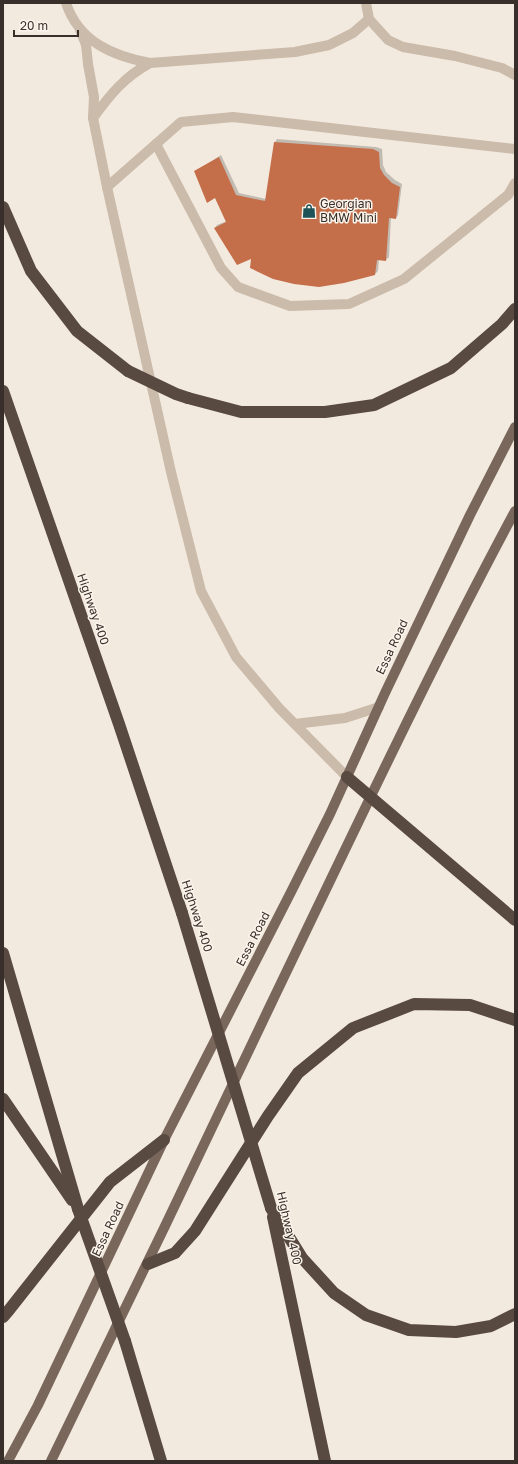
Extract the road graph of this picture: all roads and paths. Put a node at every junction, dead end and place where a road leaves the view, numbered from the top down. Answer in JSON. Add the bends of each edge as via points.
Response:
{"nodes":[{"id":1,"x":66,"y":3,"type":"edge"},
{"id":2,"x":366,"y":3,"type":"edge"},
{"id":3,"x":369,"y":19,"type":"junction"},
{"id":4,"x":80,"y":30,"type":"junction"},
{"id":5,"x":150,"y":63,"type":"junction"},
{"id":6,"x":515,"y":75,"type":"edge"},
{"id":7,"x":93,"y":118,"type":"junction"},
{"id":8,"x":156,"y":144,"type":"junction"},
{"id":9,"x":515,"y":150,"type":"edge"},
{"id":10,"x":515,"y":183,"type":"edge"},
{"id":11,"x":107,"y":187,"type":"junction"},
{"id":12,"x":3,"y":207,"type":"edge"},
{"id":13,"x":515,"y":309,"type":"edge"},
{"id":14,"x":3,"y":391,"type":"edge"},
{"id":15,"x":515,"y":426,"type":"edge"},
{"id":16,"x":515,"y":511,"type":"edge"},
{"id":17,"x":379,"y":707,"type":"junction"},
{"id":18,"x":295,"y":724,"type":"junction"},
{"id":19,"x":347,"y":777,"type":"junction"},
{"id":20,"x":371,"y":798,"type":"junction"},
{"id":21,"x":515,"y":920,"type":"edge"},
{"id":22,"x":3,"y":954,"type":"edge"},
{"id":23,"x":515,"y":1020,"type":"edge"},
{"id":24,"x":3,"y":1099,"type":"edge"},
{"id":25,"x":164,"y":1140,"type":"junction"},
{"id":26,"x":271,"y":1208,"type":"junction"},
{"id":27,"x":78,"y":1209,"type":"junction"},
{"id":28,"x":148,"y":1264,"type":"junction"},
{"id":29,"x":515,"y":1314,"type":"edge"},
{"id":30,"x":3,"y":1316,"type":"edge"},
{"id":31,"x":8,"y":1461,"type":"edge"},
{"id":32,"x":51,"y":1461,"type":"edge"},
{"id":33,"x":162,"y":1461,"type":"edge"},
{"id":34,"x":325,"y":1461,"type":"edge"}],
"edges":[{"from":1,"to":4,"type":"lane"},
{"from":2,"to":3,"type":"lane"},
{"from":3,"to":5,"type":"lane","via":[[353,33],[329,45],[295,52]]},
{"from":3,"to":6,"type":"lane","via":[[388,40],[403,47],[455,56],[502,68]]},
{"from":4,"to":5,"type":"lane","via":[[95,43],[113,53]]},
{"from":4,"to":7,"type":"lane","via":[[86,44],[94,97]]},
{"from":5,"to":7,"type":"lane","via":[[136,70],[116,87]]},
{"from":7,"to":11,"type":"lane"},
{"from":8,"to":9,"type":"lane","via":[[181,122],[233,117]]},
{"from":8,"to":10,"type":"lane","via":[[221,268],[238,287],[290,306],[349,304],[404,279],[508,194]]},
{"from":8,"to":11,"type":"lane"},
{"from":11,"to":18,"type":"lane","via":[[171,472],[201,591],[236,657]]},
{"from":12,"to":13,"type":"highway","bridge":true,"via":[[31,271],[78,331],[128,370],[176,394],[241,412],[325,412],[374,406],[451,368],[502,324]]},
{"from":14,"to":26,"type":"highway","name":"Highway 400","bridge":true,"via":[[182,912]]},
{"from":15,"to":17,"type":"main road","name":"Essa Road"},
{"from":16,"to":20,"type":"main road"},
{"from":17,"to":18,"type":"lane","via":[[345,718]]},
{"from":17,"to":19,"type":"main road","name":"Essa Road"},
{"from":18,"to":19,"type":"lane"},
{"from":19,"to":20,"type":"highway"},
{"from":19,"to":25,"type":"main road","name":"Essa Road"},
{"from":20,"to":21,"type":"highway"},
{"from":20,"to":28,"type":"main road"},
{"from":22,"to":27,"type":"highway"},
{"from":23,"to":28,"type":"highway","via":[[470,1005],[414,1004],[353,1028],[298,1073],[195,1231],[175,1253]]},
{"from":24,"to":27,"type":"highway"},
{"from":25,"to":30,"type":"highway","via":[[110,1182]]},
{"from":25,"to":31,"type":"main road","name":"Essa Road","via":[[38,1405]]},
{"from":26,"to":29,"type":"highway","via":[[302,1258],[334,1294],[366,1315],[409,1330],[456,1332],[491,1326]]},
{"from":26,"to":34,"type":"highway","name":"Highway 400"},
{"from":27,"to":33,"type":"highway","bridge":true,"via":[[125,1341]]},
{"from":28,"to":32,"type":"main road"}]}
